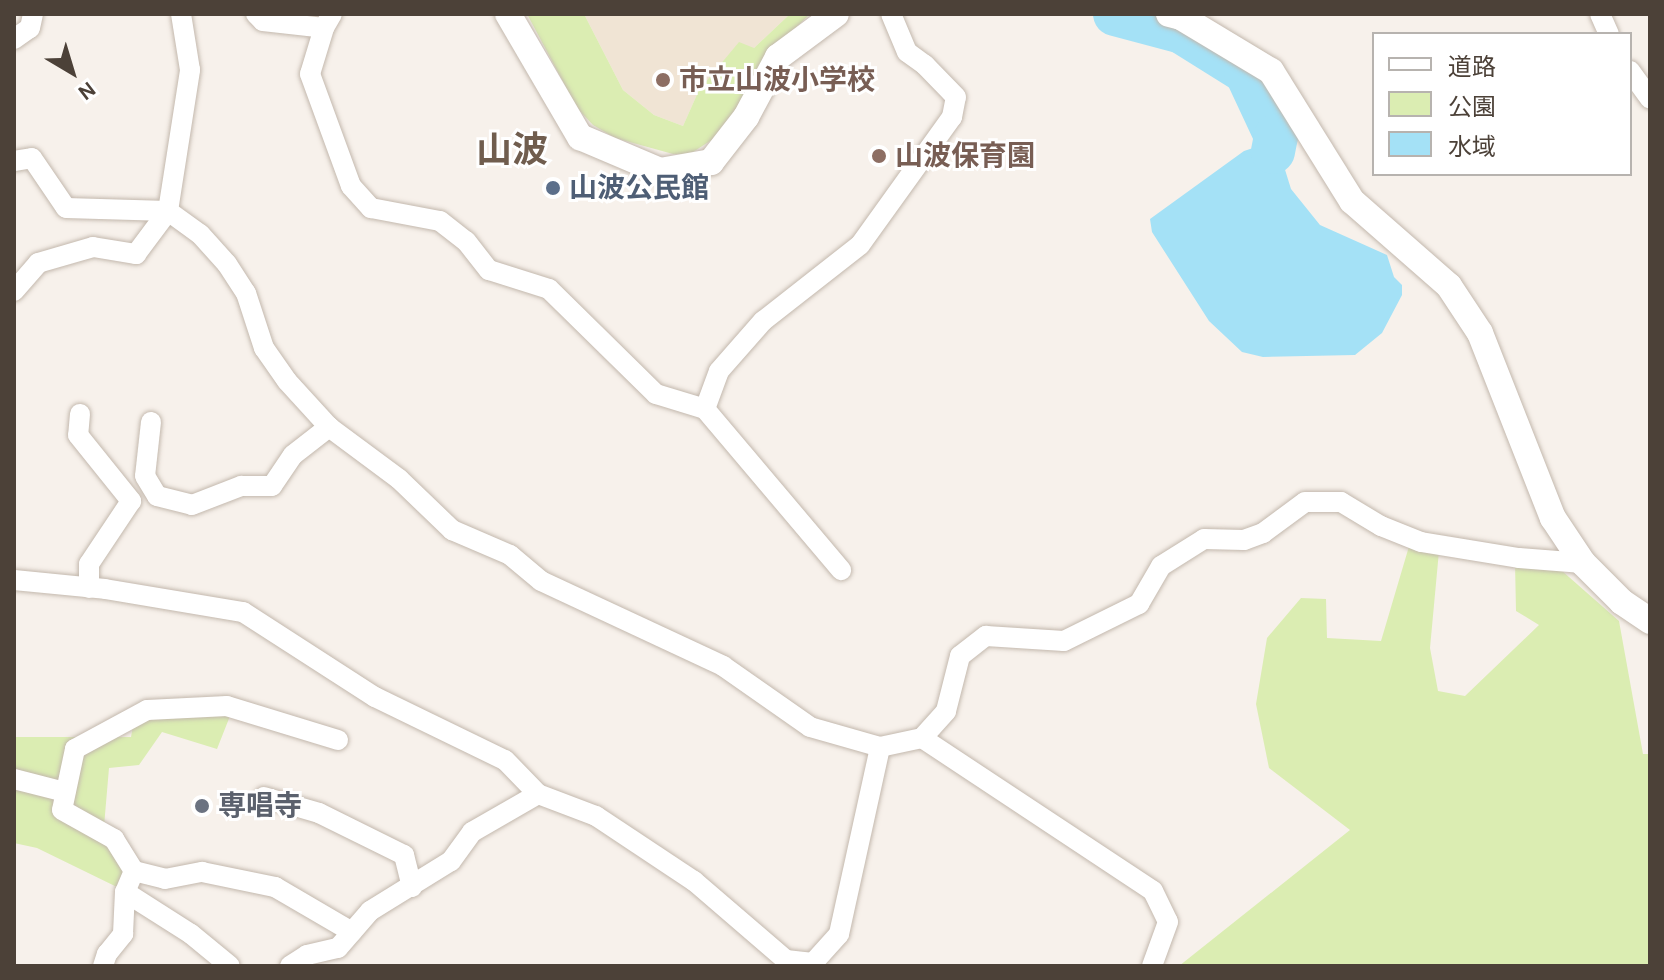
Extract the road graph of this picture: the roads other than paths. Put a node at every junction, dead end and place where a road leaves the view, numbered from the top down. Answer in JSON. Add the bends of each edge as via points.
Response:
{"nodes":[{"id":1,"x":33,"y":14,"type":"edge"},
{"id":2,"x":181,"y":14,"type":"edge"},
{"id":3,"x":256,"y":14,"type":"edge"},
{"id":4,"x":508,"y":14,"type":"edge"},
{"id":5,"x":836,"y":14,"type":"edge"},
{"id":6,"x":891,"y":14,"type":"edge"},
{"id":7,"x":1169,"y":14,"type":"edge"},
{"id":8,"x":328,"y":21,"type":"edge"},
{"id":9,"x":14,"y":39,"type":"edge"},
{"id":10,"x":1632,"y":74,"type":"edge"},
{"id":11,"x":1650,"y":99,"type":"edge"},
{"id":12,"x":14,"y":161,"type":"edge"},
{"id":13,"x":168,"y":211,"type":"junction"},
{"id":14,"x":14,"y":291,"type":"edge"},
{"id":15,"x":705,"y":409,"type":"junction"},
{"id":16,"x":80,"y":414,"type":"dead end"},
{"id":17,"x":151,"y":422,"type":"dead end"},
{"id":18,"x":329,"y":427,"type":"junction"},
{"id":19,"x":1583,"y":563,"type":"junction"},
{"id":20,"x":841,"y":570,"type":"dead end"},
{"id":21,"x":14,"y":580,"type":"edge"},
{"id":22,"x":89,"y":588,"type":"junction"},
{"id":23,"x":1650,"y":621,"type":"edge"},
{"id":24,"x":922,"y":738,"type":"junction"},
{"id":25,"x":338,"y":740,"type":"dead end"},
{"id":26,"x":880,"y":747,"type":"junction"},
{"id":27,"x":14,"y":779,"type":"edge"},
{"id":28,"x":65,"y":792,"type":"junction"},
{"id":29,"x":538,"y":794,"type":"junction"},
{"id":30,"x":264,"y":797,"type":"dead end"},
{"id":31,"x":134,"y":871,"type":"junction"},
{"id":32,"x":412,"y":887,"type":"junction"},
{"id":33,"x":125,"y":892,"type":"junction"},
{"id":34,"x":352,"y":932,"type":"junction"},
{"id":35,"x":103,"y":966,"type":"edge"},
{"id":36,"x":230,"y":966,"type":"edge"},
{"id":37,"x":290,"y":966,"type":"edge"},
{"id":38,"x":1152,"y":966,"type":"edge"}],
"edges":[{"from":1,"to":9,"type":"street","via":[[30,28]]},
{"from":2,"to":13,"type":"street","via":[[190,70]]},
{"from":3,"to":8,"type":"street","via":[[263,21]]},
{"from":4,"to":5,"type":"street","via":[[580,137],[660,171],[711,162],[746,117],[778,57]]},
{"from":6,"to":15,"type":"street","via":[[907,52],[956,97],[952,117],[860,245],[763,321],[719,371]]},
{"from":7,"to":19,"type":"street","via":[[1271,71],[1352,201],[1449,286],[1480,333],[1553,518]]},
{"from":8,"to":15,"type":"street","via":[[310,74],[351,186],[371,208],[440,221],[466,241],[489,270],[549,289],[656,394]]},
{"from":10,"to":11,"type":"street"},
{"from":12,"to":13,"type":"street","via":[[32,158],[66,208]]},
{"from":13,"to":14,"type":"street","via":[[136,254],[93,247],[38,263]]},
{"from":13,"to":18,"type":"street","via":[[200,234],[227,264],[246,293],[264,348]]},
{"from":15,"to":20,"type":"street"},
{"from":16,"to":22,"type":"street","via":[[78,435],[131,501],[89,564]]},
{"from":17,"to":18,"type":"street","via":[[145,476],[157,496],[192,505],[241,486],[272,486],[293,455]]},
{"from":18,"to":26,"type":"street","via":[[399,479],[452,530],[510,555],[541,581],[723,666],[810,727]]},
{"from":19,"to":23,"type":"street"},
{"from":19,"to":24,"type":"street","via":[[1421,542],[1341,502],[1305,502],[1263,533],[1244,540],[1204,539],[1161,566],[1139,604],[1064,641],[986,636],[960,656],[946,711]]},
{"from":21,"to":22,"type":"street"},
{"from":22,"to":29,"type":"street","via":[[243,612],[375,697],[505,760]]},
{"from":24,"to":26,"type":"street"},
{"from":24,"to":38,"type":"street","via":[[1153,891],[1168,922]]},
{"from":25,"to":28,"type":"street","via":[[227,706],[147,710],[75,749]]},
{"from":26,"to":29,"type":"street","via":[[839,934],[813,963],[786,960],[694,881],[596,816]]},
{"from":27,"to":28,"type":"street"},
{"from":28,"to":31,"type":"street","via":[[62,810],[114,839]]},
{"from":29,"to":32,"type":"street","via":[[472,832],[451,861]]},
{"from":30,"to":32,"type":"street","via":[[319,813],[404,855]]},
{"from":31,"to":33,"type":"street"},
{"from":31,"to":34,"type":"street","via":[[165,879],[202,872],[275,887]]},
{"from":32,"to":34,"type":"street","via":[[370,911]]},
{"from":33,"to":35,"type":"street","via":[[123,934]]},
{"from":33,"to":36,"type":"street"},
{"from":34,"to":37,"type":"street","via":[[338,948],[307,955]]}]}
